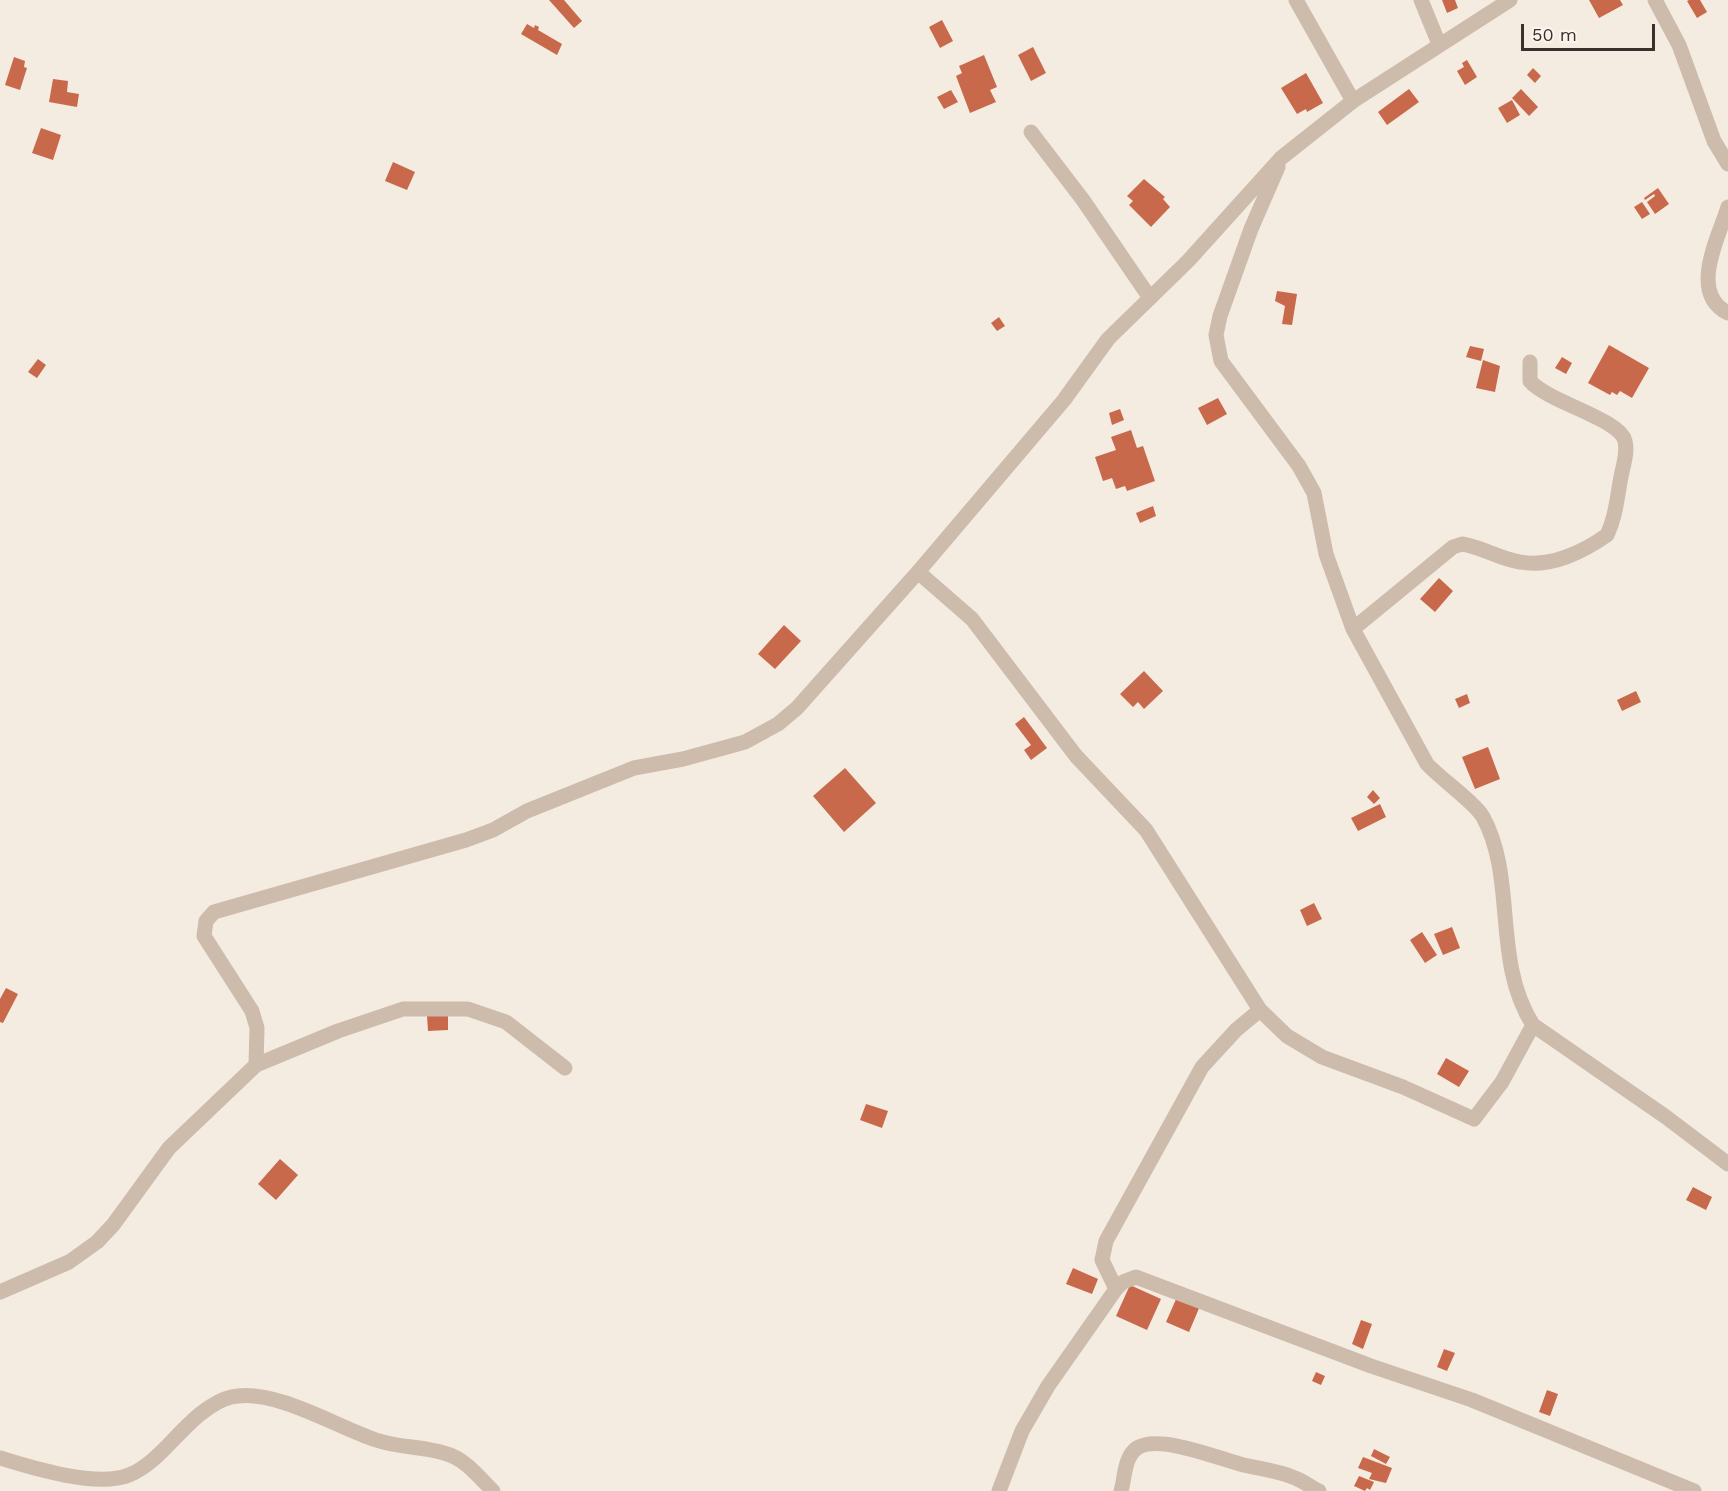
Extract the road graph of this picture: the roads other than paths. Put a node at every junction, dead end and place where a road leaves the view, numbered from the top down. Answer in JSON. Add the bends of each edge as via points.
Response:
{"nodes":[{"id":1,"x":1296,"y":0,"type":"edge"},
{"id":2,"x":1421,"y":0,"type":"edge"},
{"id":3,"x":1510,"y":0,"type":"edge"},
{"id":4,"x":1655,"y":0,"type":"edge"},
{"id":5,"x":1439,"y":44,"type":"junction"},
{"id":6,"x":1353,"y":101,"type":"junction"},
{"id":7,"x":1030,"y":132,"type":"dead end"},
{"id":8,"x":1281,"y":158,"type":"junction"},
{"id":9,"x":1728,"y":164,"type":"edge"},
{"id":10,"x":1728,"y":207,"type":"edge"},
{"id":11,"x":1150,"y":298,"type":"junction"},
{"id":12,"x":1728,"y":313,"type":"edge"},
{"id":13,"x":1530,"y":362,"type":"dead end"},
{"id":14,"x":918,"y":572,"type":"junction"},
{"id":15,"x":1353,"y":628,"type":"junction"},
{"id":16,"x":1260,"y":1010,"type":"junction"},
{"id":17,"x":1533,"y":1025,"type":"junction"},
{"id":18,"x":256,"y":1065,"type":"junction"},
{"id":19,"x":565,"y":1068,"type":"dead end"},
{"id":20,"x":1728,"y":1164,"type":"edge"},
{"id":21,"x":1116,"y":1289,"type":"junction"},
{"id":22,"x":0,"y":1292,"type":"edge"},
{"id":23,"x":0,"y":1458,"type":"edge"},
{"id":24,"x":493,"y":1491,"type":"edge"},
{"id":25,"x":999,"y":1491,"type":"edge"},
{"id":26,"x":1121,"y":1491,"type":"edge"},
{"id":27,"x":1319,"y":1491,"type":"edge"},
{"id":28,"x":1694,"y":1491,"type":"edge"}],
"edges":[{"from":1,"to":6,"type":"street"},
{"from":2,"to":5,"type":"street"},
{"from":3,"to":5,"type":"street"},
{"from":4,"to":9,"type":"street","via":[[1679,45],[1714,141]]},
{"from":5,"to":6,"type":"street"},
{"from":6,"to":8,"type":"street"},
{"from":7,"to":11,"type":"street","via":[[1083,200]]},
{"from":8,"to":11,"type":"street"},
{"from":8,"to":15,"type":"street","via":[[1236,269],[1216,335],[1221,361],[1299,466],[1314,493],[1326,554]]},
{"from":10,"to":12,"type":"street","via":[[1708,270],[1711,298]]},
{"from":11,"to":14,"type":"street","via":[[1108,339],[1064,400]]},
{"from":13,"to":15,"type":"street","via":[[1530,381],[1534,386],[1615,427],[1625,438],[1626,456],[1617,506],[1607,535],[1571,555],[1536,564],[1462,544],[1453,547]]},
{"from":14,"to":16,"type":"street","via":[[972,619],[1076,756],[1146,830]]},
{"from":14,"to":18,"type":"street","via":[[797,708],[745,742],[634,768],[527,811],[484,833],[214,912],[206,921],[204,936],[252,1011],[257,1028]]},
{"from":15,"to":17,"type":"street","via":[[1427,764],[1482,814],[1493,839],[1510,969],[1521,1006]]},
{"from":16,"to":17,"type":"street","via":[[1287,1036],[1322,1057],[1404,1087],[1473,1119],[1502,1082]]},
{"from":16,"to":21,"type":"street","via":[[1202,1067],[1106,1241],[1102,1260]]},
{"from":17,"to":20,"type":"street"},
{"from":18,"to":19,"type":"street","via":[[338,1031],[403,1010],[468,1009],[506,1022]]},
{"from":18,"to":22,"type":"street","via":[[169,1148],[97,1242],[69,1262]]},
{"from":21,"to":25,"type":"street","via":[[1048,1386],[1022,1431]]},
{"from":21,"to":28,"type":"street","via":[[1136,1277],[1472,1400]]},
{"from":23,"to":24,"type":"street","via":[[81,1477],[129,1476],[148,1464],[196,1417],[238,1395],[304,1410],[377,1441],[449,1454]]},
{"from":26,"to":27,"type":"street","via":[[1131,1453],[1152,1445],[1212,1454],[1294,1478]]}]}
